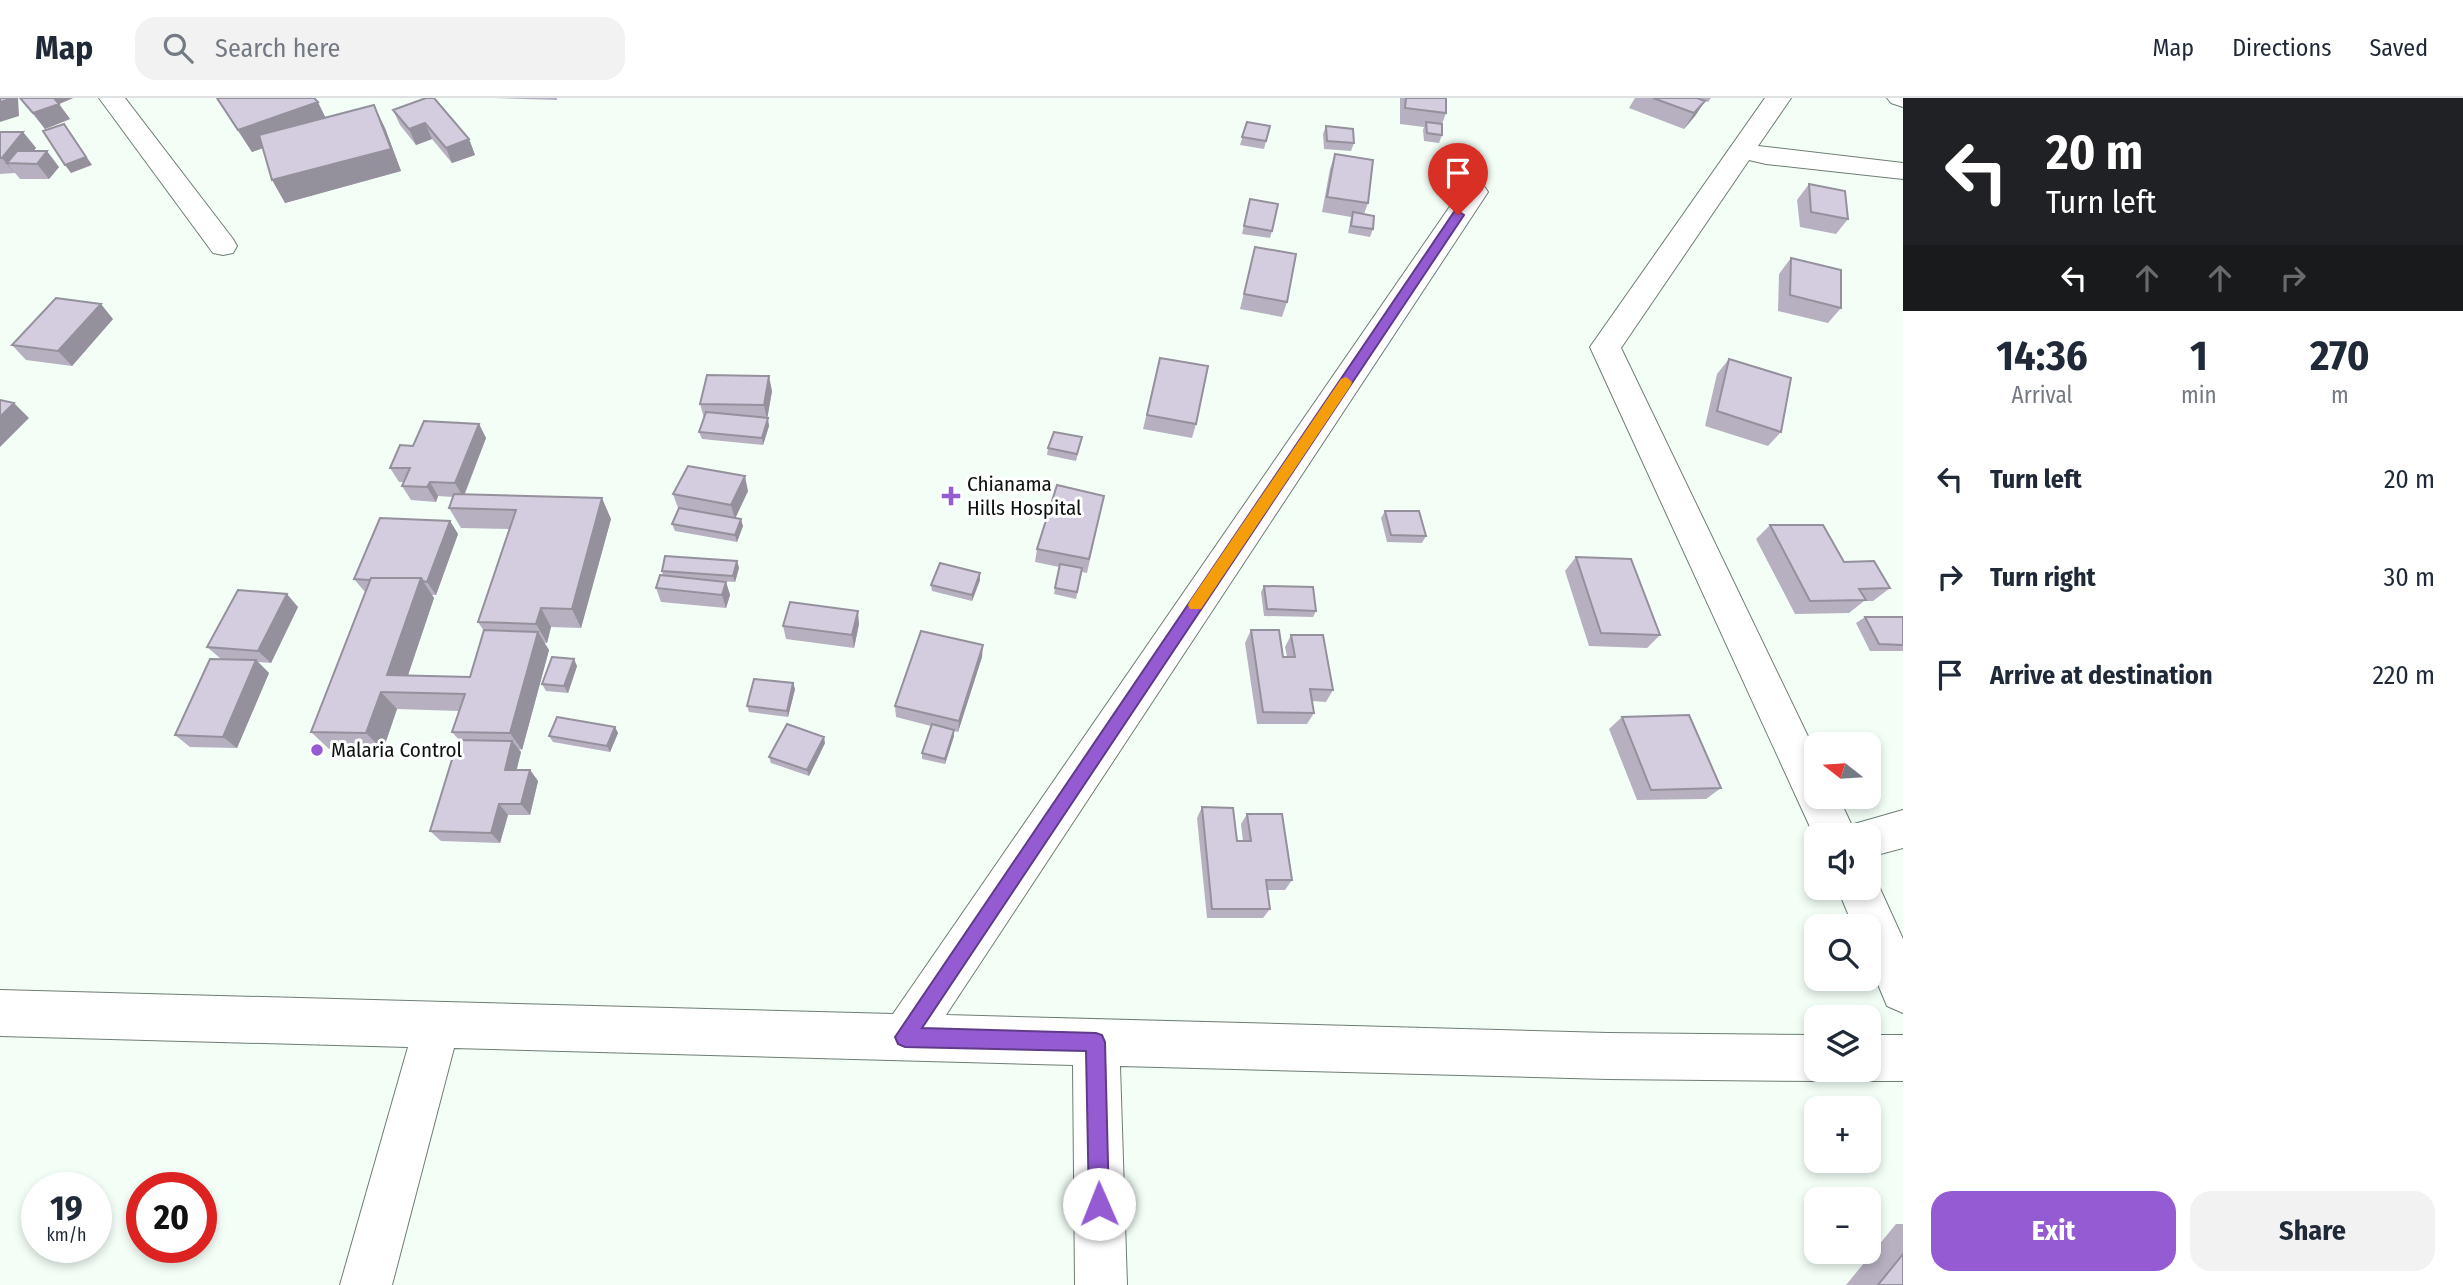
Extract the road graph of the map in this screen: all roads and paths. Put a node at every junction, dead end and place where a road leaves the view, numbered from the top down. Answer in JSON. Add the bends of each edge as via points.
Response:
{"nodes":[{"id":1,"x":112,"y":98,"type":"edge"},
{"id":2,"x":1778,"y":98,"type":"edge"},
{"id":3,"x":1742,"y":150,"type":"junction"},
{"id":4,"x":1903,"y":171,"type":"edge"},
{"id":5,"x":1474,"y":192,"type":"dead end"},
{"id":6,"x":223,"y":246,"type":"dead end"},
{"id":7,"x":1804,"y":768,"type":"edge"},
{"id":8,"x":1903,"y":829,"type":"edge"},
{"id":9,"x":1881,"y":835,"type":"edge"},
{"id":10,"x":1864,"y":900,"type":"edge"},
{"id":11,"x":1903,"y":990,"type":"edge"},
{"id":12,"x":0,"y":1013,"type":"edge"},
{"id":13,"x":437,"y":1024,"type":"junction"},
{"id":14,"x":905,"y":1037,"type":"junction"},
{"id":15,"x":1096,"y":1042,"type":"junction"},
{"id":16,"x":1804,"y":1058,"type":"edge"},
{"id":17,"x":1881,"y":1058,"type":"edge"},
{"id":18,"x":1903,"y":1058,"type":"edge"},
{"id":19,"x":366,"y":1285,"type":"edge"},
{"id":20,"x":1101,"y":1285,"type":"edge"}],
"edges":[{"from":1,"to":6,"type":"street"},
{"from":2,"to":3,"type":"street"},
{"from":3,"to":4,"type":"street"},
{"from":3,"to":7,"type":"street","via":[[1605,347]]},
{"from":5,"to":14,"type":"street"},
{"from":8,"to":9,"type":"street"},
{"from":10,"to":11,"type":"street"},
{"from":12,"to":13,"type":"street"},
{"from":13,"to":14,"type":"street"},
{"from":13,"to":19,"type":"street"},
{"from":14,"to":15,"type":"street"},
{"from":15,"to":16,"type":"street"},
{"from":15,"to":20,"type":"street"},
{"from":17,"to":18,"type":"street"}]}
